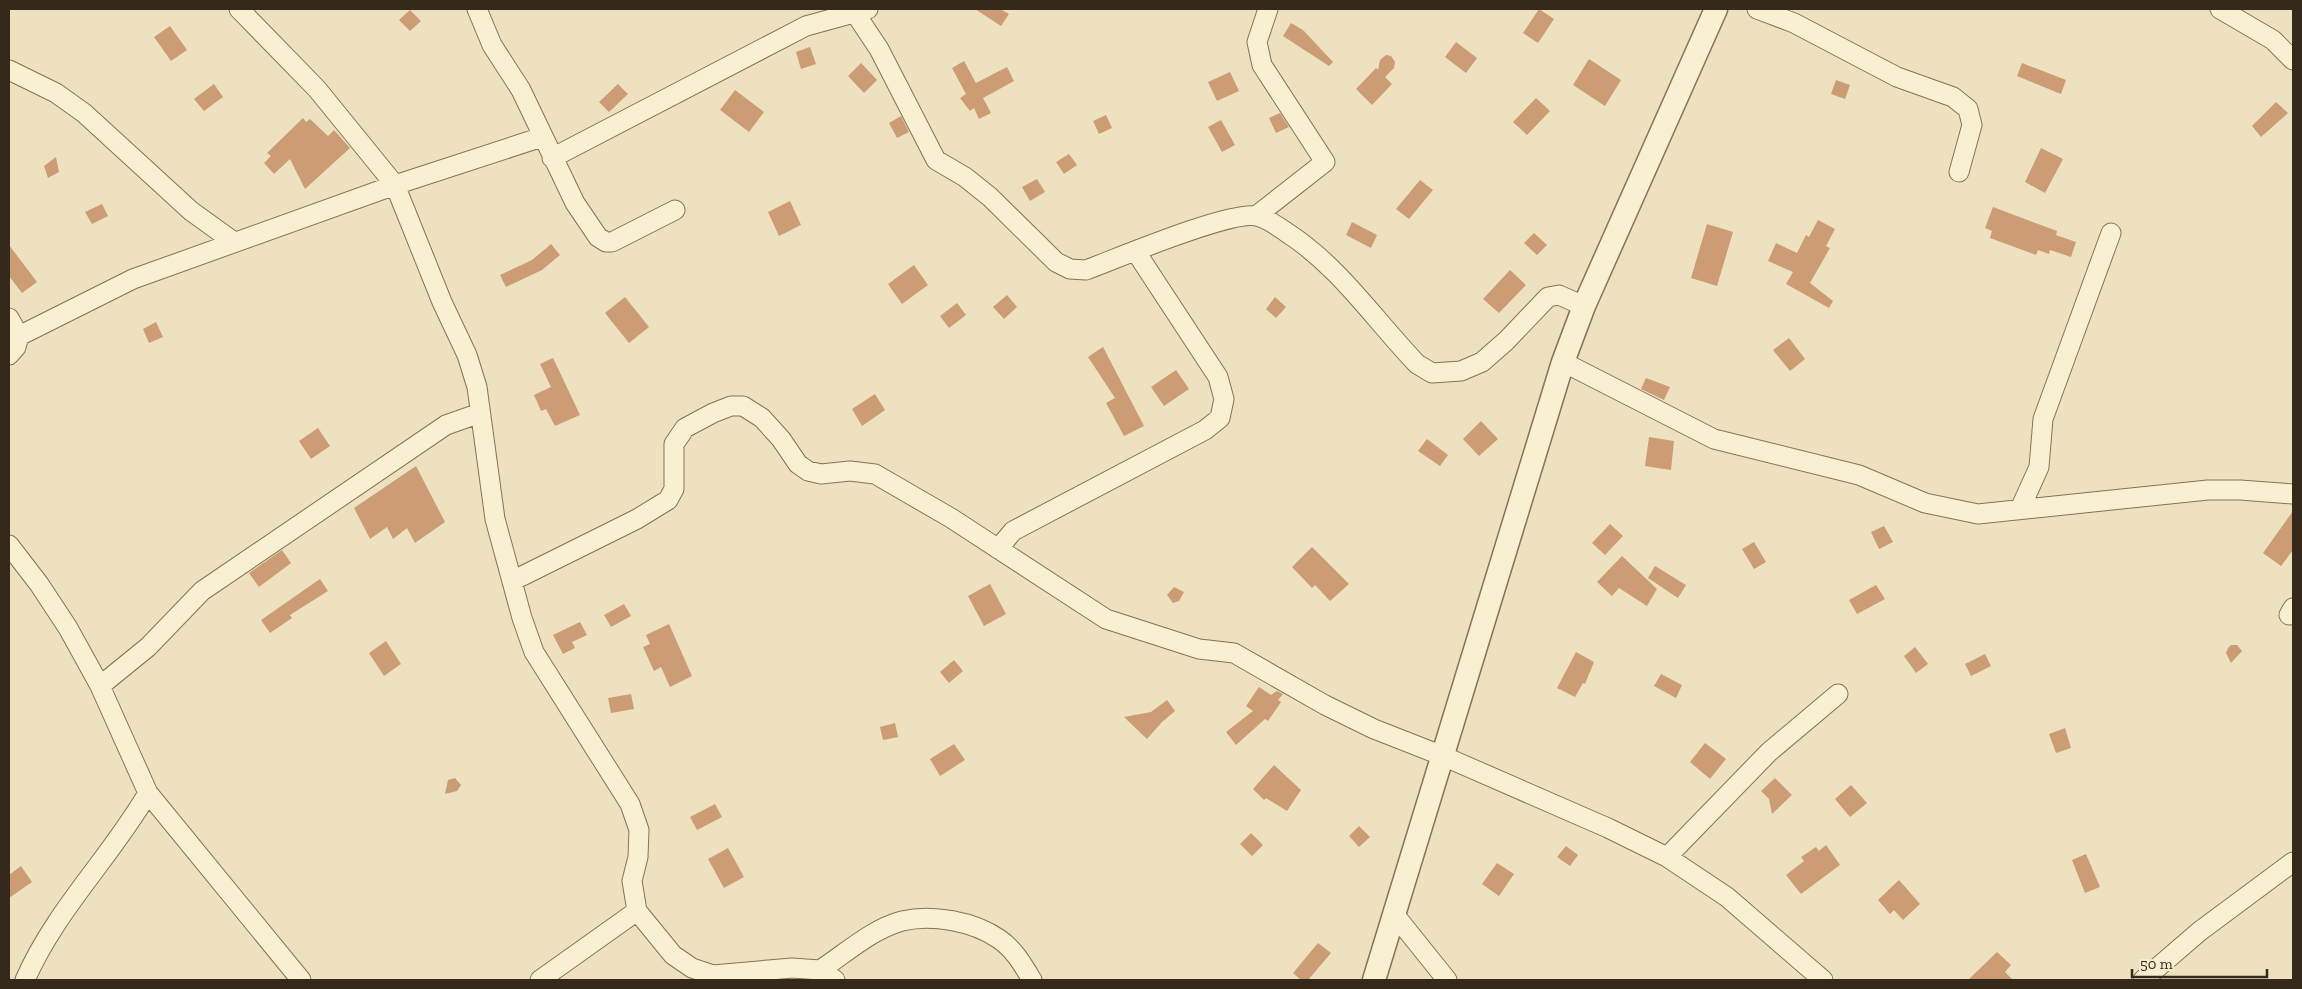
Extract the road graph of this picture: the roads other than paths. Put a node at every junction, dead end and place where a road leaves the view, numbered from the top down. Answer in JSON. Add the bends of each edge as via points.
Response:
{"nodes":[{"id":1,"x":238,"y":9,"type":"edge"},
{"id":2,"x":476,"y":9,"type":"edge"},
{"id":3,"x":1268,"y":9,"type":"edge"},
{"id":4,"x":1716,"y":9,"type":"edge"},
{"id":5,"x":1757,"y":9,"type":"edge"},
{"id":6,"x":2220,"y":9,"type":"edge"},
{"id":7,"x":862,"y":11,"type":"edge"},
{"id":8,"x":2293,"y":60,"type":"edge"},
{"id":9,"x":9,"y":70,"type":"edge"},
{"id":10,"x":542,"y":137,"type":"junction"},
{"id":11,"x":552,"y":158,"type":"junction"},
{"id":12,"x":1959,"y":172,"type":"dead end"},
{"id":13,"x":395,"y":185,"type":"junction"},
{"id":14,"x":675,"y":210,"type":"dead end"},
{"id":15,"x":1256,"y":216,"type":"junction"},
{"id":16,"x":2112,"y":233,"type":"dead end"},
{"id":17,"x":234,"y":242,"type":"junction"},
{"id":18,"x":1136,"y":252,"type":"junction"},
{"id":19,"x":1584,"y":306,"type":"junction"},
{"id":20,"x":9,"y":318,"type":"edge"},
{"id":21,"x":19,"y":336,"type":"junction"},
{"id":22,"x":9,"y":355,"type":"edge"},
{"id":23,"x":1563,"y":362,"type":"junction"},
{"id":24,"x":480,"y":413,"type":"junction"},
{"id":25,"x":2293,"y":494,"type":"edge"},
{"id":26,"x":2020,"y":509,"type":"junction"},
{"id":27,"x":9,"y":545,"type":"edge"},
{"id":28,"x":998,"y":549,"type":"junction"},
{"id":29,"x":512,"y":581,"type":"junction"},
{"id":30,"x":100,"y":686,"type":"junction"},
{"id":31,"x":1838,"y":694,"type":"dead end"},
{"id":32,"x":1443,"y":756,"type":"junction"},
{"id":33,"x":148,"y":793,"type":"junction"},
{"id":34,"x":1667,"y":857,"type":"junction"},
{"id":35,"x":2293,"y":862,"type":"edge"},
{"id":36,"x":637,"y":911,"type":"junction"},
{"id":37,"x":1394,"y":914,"type":"junction"},
{"id":38,"x":765,"y":975,"type":"edge"},
{"id":39,"x":827,"y":975,"type":"edge"},
{"id":40,"x":2153,"y":977,"type":"edge"},
{"id":41,"x":24,"y":980,"type":"edge"},
{"id":42,"x":301,"y":980,"type":"edge"},
{"id":43,"x":540,"y":980,"type":"edge"},
{"id":44,"x":1032,"y":980,"type":"edge"},
{"id":45,"x":1374,"y":980,"type":"edge"},
{"id":46,"x":1447,"y":980,"type":"edge"},
{"id":47,"x":1823,"y":980,"type":"edge"}],
"edges":[{"from":1,"to":13,"type":"street","via":[[317,89]]},
{"from":2,"to":10,"type":"street","via":[[492,45],[521,90]]},
{"from":3,"to":15,"type":"street","via":[[1256,42],[1262,65],[1324,162]]},
{"from":4,"to":19,"type":"street"},
{"from":5,"to":12,"type":"street","via":[[1794,23],[1897,77],[1953,97],[1968,109],[1972,125]]},
{"from":6,"to":8,"type":"street","via":[[2273,40]]},
{"from":7,"to":11,"type":"street","via":[[806,26]]},
{"from":7,"to":18,"type":"street","via":[[869,32],[936,160],[990,197],[1056,262],[1070,270],[1086,270]]},
{"from":9,"to":17,"type":"street","via":[[56,93],[84,113],[191,211]]},
{"from":10,"to":11,"type":"street"},
{"from":10,"to":13,"type":"street"},
{"from":11,"to":14,"type":"street","via":[[575,204],[598,237],[606,242],[612,242]]},
{"from":13,"to":17,"type":"street"},
{"from":13,"to":24,"type":"street","via":[[467,355],[477,387]]},
{"from":15,"to":18,"type":"street","via":[[1239,217],[1202,228]]},
{"from":15,"to":19,"type":"street","via":[[1274,223],[1333,269],[1412,359],[1432,373],[1461,371],[1482,362],[1548,297],[1559,295]]},
{"from":16,"to":26,"type":"street","via":[[2044,418],[2039,467]]},
{"from":17,"to":21,"type":"street","via":[[133,279]]},
{"from":18,"to":28,"type":"street","via":[[1218,377],[1224,399],[1220,418],[1205,430],[1013,531]]},
{"from":19,"to":23,"type":"street"},
{"from":20,"to":21,"type":"street"},
{"from":21,"to":22,"type":"street"},
{"from":23,"to":26,"type":"street","via":[[1714,438],[1859,475],[1924,503],[1978,514]]},
{"from":23,"to":32,"type":"street"},
{"from":24,"to":29,"type":"street","via":[[495,519]]},
{"from":24,"to":30,"type":"street","via":[[446,426],[202,591],[148,647]]},
{"from":25,"to":26,"type":"street","via":[[2208,490]]},
{"from":27,"to":30,"type":"street","via":[[40,584]]},
{"from":28,"to":29,"type":"street","via":[[875,474],[808,471],[798,464],[762,418],[743,406],[731,406],[685,428],[674,444],[674,489],[668,500]]},
{"from":28,"to":32,"type":"street","via":[[1106,619],[1199,649],[1234,653],[1325,705],[1374,729]]},
{"from":29,"to":36,"type":"street","via":[[534,652],[630,804],[639,830],[638,857],[632,881]]},
{"from":30,"to":33,"type":"street"},
{"from":31,"to":34,"type":"street","via":[[1769,752]]},
{"from":32,"to":34,"type":"street"},
{"from":32,"to":37,"type":"street"},
{"from":33,"to":41,"type":"street","via":[[124,831],[58,919]]},
{"from":33,"to":42,"type":"street"},
{"from":34,"to":47,"type":"street","via":[[1727,897]]},
{"from":35,"to":40,"type":"street","via":[[2200,931]]},
{"from":36,"to":38,"type":"street","via":[[673,955],[692,968],[713,975]]},
{"from":36,"to":43,"type":"street"},
{"from":37,"to":45,"type":"street"},
{"from":37,"to":46,"type":"street"},
{"from":38,"to":39,"type":"street","via":[[792,968]]},
{"from":39,"to":44,"type":"street","via":[[879,931],[902,922],[932,917],[971,926],[998,938],[1018,958]]}]}
